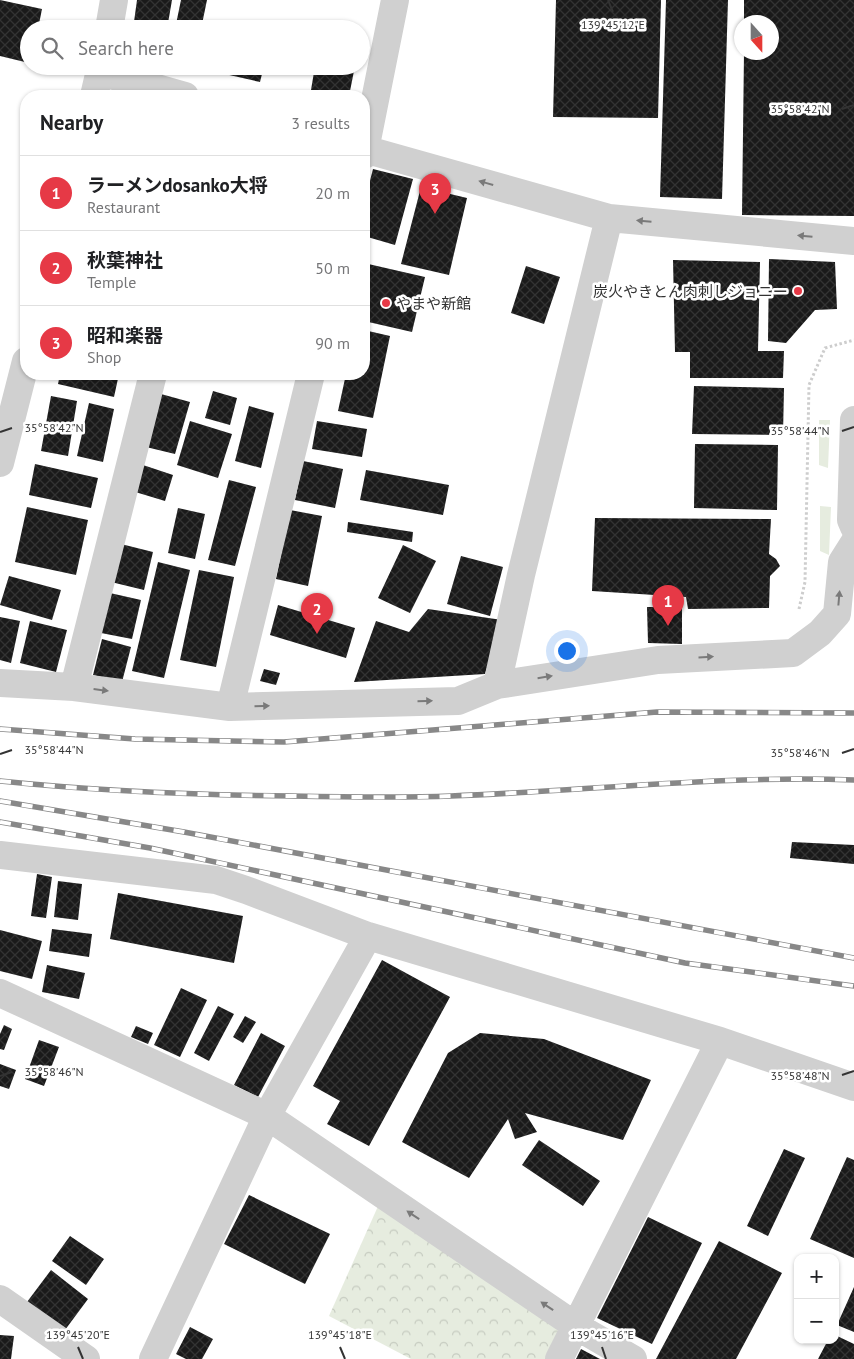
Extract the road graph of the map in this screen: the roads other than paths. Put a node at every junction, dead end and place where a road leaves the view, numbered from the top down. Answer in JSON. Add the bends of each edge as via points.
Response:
{"nodes":[{"id":1,"x":114,"y":0,"type":"edge"},
{"id":2,"x":394,"y":0,"type":"edge"},
{"id":3,"x":111,"y":20,"type":"edge"},
{"id":4,"x":99,"y":78,"type":"edge"},
{"id":5,"x":156,"y":90,"type":"edge"},
{"id":6,"x":370,"y":121,"type":"edge"},
{"id":7,"x":370,"y":153,"type":"edge"},
{"id":8,"x":609,"y":218,"type":"junction"},
{"id":9,"x":854,"y":240,"type":"edge"},
{"id":10,"x":21,"y":380,"type":"edge"},
{"id":11,"x":151,"y":380,"type":"edge"},
{"id":12,"x":310,"y":380,"type":"edge"},
{"id":13,"x":854,"y":420,"type":"edge"},
{"id":14,"x":0,"y":463,"type":"edge"},
{"id":15,"x":854,"y":528,"type":"edge"},
{"id":16,"x":854,"y":543,"type":"edge"},
{"id":17,"x":0,"y":683,"type":"edge"},
{"id":18,"x":497,"y":685,"type":"junction"},
{"id":19,"x":74,"y":687,"type":"junction"},
{"id":20,"x":230,"y":707,"type":"junction"},
{"id":21,"x":0,"y":855,"type":"edge"},
{"id":22,"x":368,"y":936,"type":"junction"},
{"id":23,"x":0,"y":993,"type":"edge"},
{"id":24,"x":720,"y":1040,"type":"junction"},
{"id":25,"x":854,"y":1087,"type":"edge"},
{"id":26,"x":267,"y":1116,"type":"junction"},
{"id":27,"x":0,"y":1299,"type":"edge"},
{"id":28,"x":576,"y":1326,"type":"junction"},
{"id":29,"x":86,"y":1359,"type":"edge"},
{"id":30,"x":153,"y":1359,"type":"edge"},
{"id":31,"x":559,"y":1359,"type":"edge"},
{"id":32,"x":633,"y":1359,"type":"edge"}],
"edges":[{"from":1,"to":3,"type":"street"},
{"from":2,"to":6,"type":"street"},
{"from":4,"to":5,"type":"street"},
{"from":8,"to":7,"type":"street","one_way":true},
{"from":9,"to":8,"type":"street","one_way":true},
{"from":8,"to":18,"type":"street"},
{"from":10,"to":14,"type":"street"},
{"from":11,"to":19,"type":"street"},
{"from":12,"to":20,"type":"street"},
{"from":13,"to":15,"type":"street","via":[[851,520]]},
{"from":18,"to":16,"type":"street","one_way":true,"via":[[658,660],[793,653],[820,633],[838,614],[842,562]]},
{"from":17,"to":19,"type":"street"},
{"from":20,"to":18,"type":"street","one_way":true,"via":[[458,700]]},
{"from":19,"to":20,"type":"street","one_way":true},
{"from":21,"to":22,"type":"street","via":[[216,880]]},
{"from":22,"to":24,"type":"street"},
{"from":22,"to":26,"type":"street"},
{"from":23,"to":26,"type":"street"},
{"from":24,"to":25,"type":"street"},
{"from":24,"to":28,"type":"street"},
{"from":28,"to":26,"type":"street","one_way":true},
{"from":26,"to":30,"type":"street"},
{"from":27,"to":29,"type":"street"},
{"from":28,"to":31,"type":"street"},
{"from":28,"to":32,"type":"street"}]}
